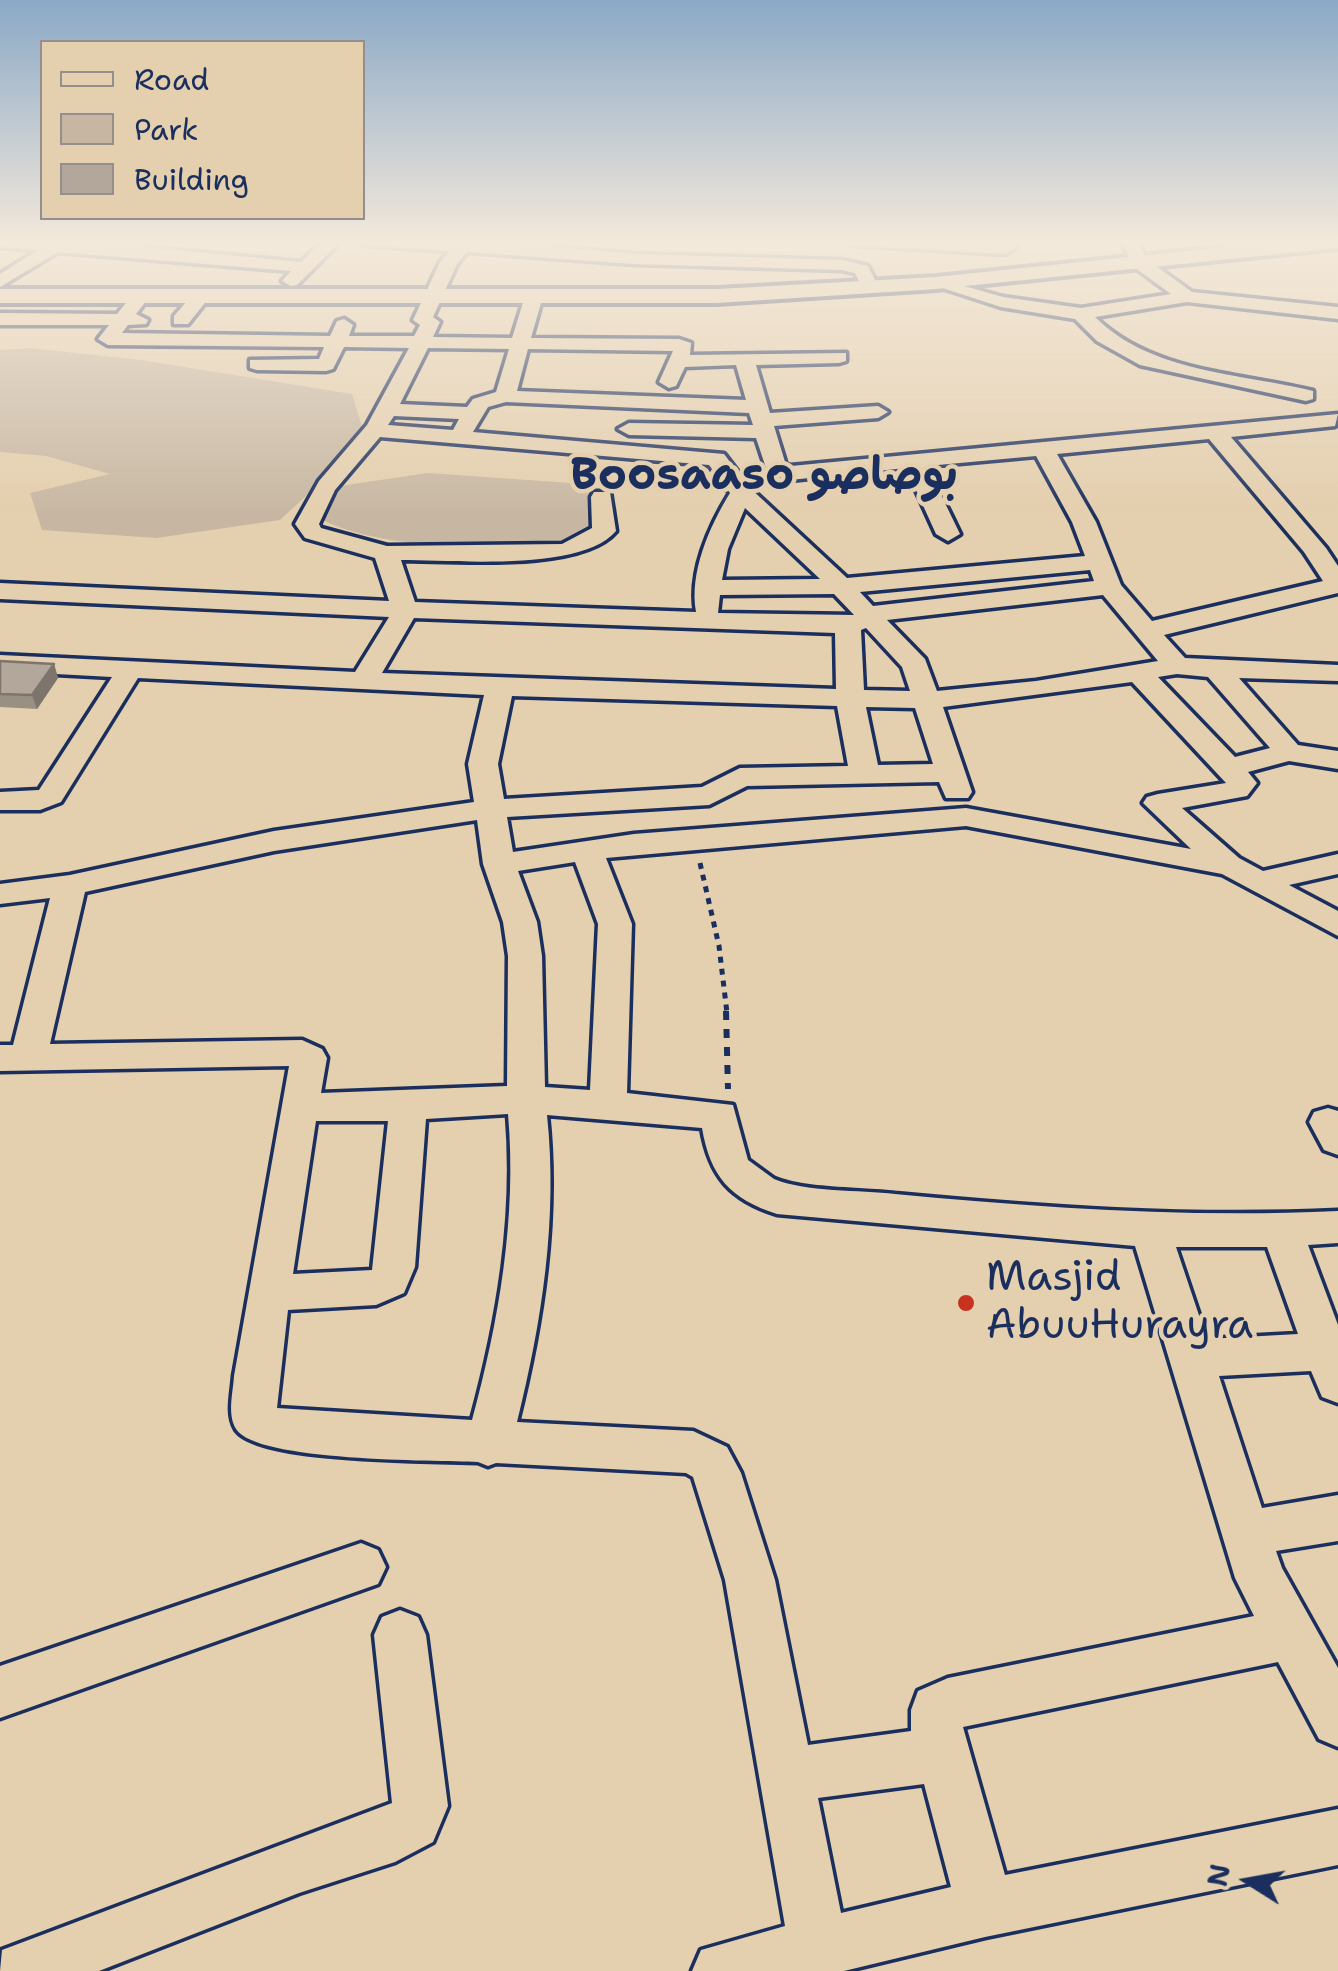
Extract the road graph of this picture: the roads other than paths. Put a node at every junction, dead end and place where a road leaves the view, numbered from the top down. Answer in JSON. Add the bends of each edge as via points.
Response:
{"nodes":[{"id":1,"x":114,"y":332,"type":"edge"},
{"id":2,"x":290,"y":332,"type":"edge"},
{"id":3,"x":337,"y":332,"type":"edge"},
{"id":4,"x":427,"y":332,"type":"edge"},
{"id":5,"x":523,"y":332,"type":"edge"},
{"id":6,"x":1099,"y":332,"type":"edge"},
{"id":7,"x":284,"y":341,"type":"junction"},
{"id":8,"x":335,"y":342,"type":"junction"},
{"id":9,"x":421,"y":342,"type":"junction"},
{"id":10,"x":520,"y":342,"type":"junction"},
{"id":11,"x":678,"y":361,"type":"junction"},
{"id":12,"x":231,"y":363,"type":"dead end"},
{"id":13,"x":270,"y":364,"type":"junction"},
{"id":14,"x":841,"y":365,"type":"dead end"},
{"id":15,"x":625,"y":380,"type":"dead end"},
{"id":16,"x":516,"y":382,"type":"junction"},
{"id":17,"x":670,"y":382,"type":"dead end"},
{"id":18,"x":757,"y":396,"type":"junction"},
{"id":19,"x":620,"y":404,"type":"junction"},
{"id":20,"x":387,"y":409,"type":"junction"},
{"id":21,"x":878,"y":412,"type":"dead end"},
{"id":22,"x":474,"y":414,"type":"junction"},
{"id":23,"x":1336,"y":421,"type":"edge"},
{"id":24,"x":374,"y":430,"type":"junction"},
{"id":25,"x":1216,"y":433,"type":"junction"},
{"id":26,"x":458,"y":440,"type":"junction"},
{"id":27,"x":613,"y":440,"type":"junction"},
{"id":28,"x":1044,"y":449,"type":"junction"},
{"id":29,"x":916,"y":464,"type":"junction"},
{"id":30,"x":742,"y":494,"type":"junction"},
{"id":31,"x":602,"y":498,"type":"dead end"},
{"id":32,"x":948,"y":534,"type":"dead end"},
{"id":33,"x":386,"y":553,"type":"junction"},
{"id":34,"x":1104,"y":574,"type":"junction"},
{"id":35,"x":1338,"y":585,"type":"edge"},
{"id":36,"x":842,"y":586,"type":"junction"},
{"id":37,"x":708,"y":588,"type":"junction"},
{"id":38,"x":0,"y":591,"type":"edge"},
{"id":39,"x":404,"y":611,"type":"junction"},
{"id":40,"x":863,"y":619,"type":"junction"},
{"id":41,"x":706,"y":622,"type":"junction"},
{"id":42,"x":1146,"y":630,"type":"junction"},
{"id":43,"x":0,"y":663,"type":"edge"},
{"id":44,"x":1177,"y":666,"type":"junction"},
{"id":45,"x":131,"y":668,"type":"junction"},
{"id":46,"x":1216,"y":668,"type":"junction"},
{"id":47,"x":1138,"y":672,"type":"junction"},
{"id":48,"x":1338,"y":673,"type":"edge"},
{"id":49,"x":363,"y":682,"type":"junction"},
{"id":50,"x":500,"y":687,"type":"junction"},
{"id":51,"x":850,"y":698,"type":"junction"},
{"id":52,"x":928,"y":700,"type":"junction"},
{"id":53,"x":1266,"y":727,"type":"junction"},
{"id":54,"x":1206,"y":740,"type":"junction"},
{"id":55,"x":1290,"y":752,"type":"junction"},
{"id":56,"x":1336,"y":761,"type":"edge"},
{"id":57,"x":1229,"y":768,"type":"junction"},
{"id":58,"x":950,"y":773,"type":"junction"},
{"id":59,"x":865,"y":775,"type":"junction"},
{"id":60,"x":0,"y":802,"type":"edge"},
{"id":61,"x":489,"y":810,"type":"junction"},
{"id":62,"x":966,"y":817,"type":"junction"},
{"id":63,"x":587,"y":851,"type":"junction"},
{"id":64,"x":499,"y":864,"type":"junction"},
{"id":65,"x":1338,"y":864,"type":"edge"},
{"id":66,"x":1244,"y":874,"type":"junction"},
{"id":67,"x":70,"y":886,"type":"junction"},
{"id":68,"x":0,"y":894,"type":"edge"},
{"id":69,"x":1338,"y":925,"type":"edge"},
{"id":70,"x":14,"y":1058,"type":"edge"},
{"id":71,"x":526,"y":1098,"type":"junction"},
{"id":72,"x":608,"y":1105,"type":"junction"},
{"id":73,"x":408,"y":1106,"type":"junction"},
{"id":74,"x":299,"y":1107,"type":"junction"},
{"id":75,"x":1338,"y":1227,"type":"edge"},
{"id":76,"x":1152,"y":1232,"type":"junction"},
{"id":77,"x":1282,"y":1232,"type":"junction"},
{"id":78,"x":268,"y":1293,"type":"junction"},
{"id":79,"x":1194,"y":1359,"type":"junction"},
{"id":80,"x":1334,"y":1361,"type":"edge"},
{"id":81,"x":488,"y":1445,"type":"junction"},
{"id":82,"x":1338,"y":1518,"type":"edge"},
{"id":83,"x":1246,"y":1533,"type":"junction"},
{"id":84,"x":361,"y":1567,"type":"dead end"},
{"id":85,"x":1291,"y":1634,"type":"junction"},
{"id":86,"x":400,"y":1635,"type":"dead end"},
{"id":87,"x":0,"y":1692,"type":"edge"},
{"id":88,"x":1338,"y":1720,"type":"edge"},
{"id":89,"x":944,"y":1754,"type":"junction"},
{"id":90,"x":787,"y":1775,"type":"junction"},
{"id":91,"x":1338,"y":1837,"type":"edge"},
{"id":92,"x":985,"y":1908,"type":"junction"},
{"id":93,"x":818,"y":1945,"type":"junction"},
{"id":94,"x":23,"y":1971,"type":"edge"},
{"id":95,"x":722,"y":1971,"type":"edge"}],
"edges":[{"from":1,"to":7,"type":"street","via":[[108,339]]},
{"from":2,"to":7,"type":"street"},
{"from":3,"to":8,"type":"street"},
{"from":4,"to":9,"type":"street"},
{"from":5,"to":10,"type":"street"},
{"from":6,"to":23,"type":"street","via":[[1147,361],[1314,393]]},
{"from":7,"to":8,"type":"street"},
{"from":7,"to":13,"type":"street"},
{"from":8,"to":9,"type":"street"},
{"from":8,"to":13,"type":"street","via":[[326,365]]},
{"from":9,"to":10,"type":"street"},
{"from":9,"to":20,"type":"street"},
{"from":10,"to":11,"type":"street","via":[[679,345],[684,347]]},
{"from":10,"to":16,"type":"street"},
{"from":11,"to":17,"type":"street"},
{"from":11,"to":18,"type":"street"},
{"from":12,"to":13,"type":"street"},
{"from":14,"to":18,"type":"street"},
{"from":15,"to":19,"type":"street"},
{"from":16,"to":19,"type":"street"},
{"from":16,"to":22,"type":"street","via":[[480,403]]},
{"from":18,"to":19,"type":"street"},
{"from":18,"to":21,"type":"street"},
{"from":18,"to":27,"type":"street"},
{"from":18,"to":29,"type":"street","via":[[776,469]]},
{"from":19,"to":27,"type":"street"},
{"from":20,"to":22,"type":"street"},
{"from":20,"to":24,"type":"street"},
{"from":22,"to":26,"type":"street"},
{"from":23,"to":25,"type":"street"},
{"from":24,"to":26,"type":"street"},
{"from":24,"to":33,"type":"street","via":[[317,498],[307,524],[313,533]]},
{"from":25,"to":28,"type":"street"},
{"from":25,"to":35,"type":"street"},
{"from":26,"to":27,"type":"street"},
{"from":27,"to":30,"type":"street","via":[[716,460]]},
{"from":28,"to":29,"type":"street"},
{"from":28,"to":34,"type":"street"},
{"from":29,"to":32,"type":"street"},
{"from":30,"to":36,"type":"street"},
{"from":30,"to":37,"type":"street","via":[[724,521]]},
{"from":31,"to":33,"type":"street","via":[[604,531],[563,551]]},
{"from":33,"to":39,"type":"street"},
{"from":34,"to":36,"type":"street"},
{"from":34,"to":40,"type":"street"},
{"from":34,"to":42,"type":"street"},
{"from":35,"to":42,"type":"street"},
{"from":36,"to":37,"type":"street"},
{"from":36,"to":40,"type":"street"},
{"from":37,"to":41,"type":"street"},
{"from":38,"to":39,"type":"street"},
{"from":39,"to":41,"type":"street"},
{"from":39,"to":49,"type":"street"},
{"from":40,"to":41,"type":"street"},
{"from":40,"to":51,"type":"street"},
{"from":40,"to":52,"type":"street","via":[[916,664]]},
{"from":42,"to":44,"type":"street"},
{"from":43,"to":45,"type":"street"},
{"from":44,"to":46,"type":"street"},
{"from":44,"to":47,"type":"street"},
{"from":45,"to":49,"type":"street"},
{"from":45,"to":60,"type":"street","via":[[50,796]]},
{"from":46,"to":48,"type":"street"},
{"from":46,"to":53,"type":"street"},
{"from":47,"to":52,"type":"street"},
{"from":47,"to":54,"type":"street"},
{"from":49,"to":50,"type":"street"},
{"from":50,"to":51,"type":"street"},
{"from":50,"to":61,"type":"street","via":[[484,764]]},
{"from":51,"to":52,"type":"street"},
{"from":51,"to":59,"type":"street"},
{"from":52,"to":58,"type":"street"},
{"from":53,"to":54,"type":"street"},
{"from":53,"to":55,"type":"street"},
{"from":54,"to":57,"type":"street"},
{"from":55,"to":56,"type":"street"},
{"from":55,"to":57,"type":"street"},
{"from":57,"to":66,"type":"street","via":[[1242,782],[1236,790],[1158,803]]},
{"from":58,"to":59,"type":"street"},
{"from":58,"to":62,"type":"street"},
{"from":59,"to":61,"type":"street","via":[[740,778],[709,796]]},
{"from":61,"to":64,"type":"street"},
{"from":61,"to":67,"type":"street","via":[[274,841]]},
{"from":62,"to":63,"type":"street"},
{"from":62,"to":66,"type":"street"},
{"from":63,"to":64,"type":"street"},
{"from":63,"to":72,"type":"street","via":[[615,924]]},
{"from":64,"to":71,"type":"street","via":[[525,956]]},
{"from":65,"to":66,"type":"street"},
{"from":66,"to":69,"type":"street"},
{"from":67,"to":68,"type":"street"},
{"from":67,"to":70,"type":"street"},
{"from":70,"to":74,"type":"street","via":[[302,1053],[309,1070]]},
{"from":71,"to":72,"type":"street"},
{"from":71,"to":73,"type":"street"},
{"from":71,"to":81,"type":"street","via":[[531,1148],[524,1280]]},
{"from":72,"to":76,"type":"street","via":[[719,1115],[732,1172],[777,1198]]},
{"from":73,"to":74,"type":"street"},
{"from":73,"to":78,"type":"street","via":[[389,1281]]},
{"from":74,"to":78,"type":"street"},
{"from":75,"to":77,"type":"street"},
{"from":76,"to":77,"type":"street"},
{"from":76,"to":79,"type":"street"},
{"from":77,"to":80,"type":"street"},
{"from":78,"to":81,"type":"street","via":[[252,1406],[264,1426]]},
{"from":79,"to":80,"type":"street"},
{"from":79,"to":83,"type":"street"},
{"from":81,"to":90,"type":"street","via":[[693,1452],[710,1462],[750,1580]]},
{"from":82,"to":83,"type":"street"},
{"from":83,"to":85,"type":"street","via":[[1260,1578]]},
{"from":84,"to":87,"type":"street"},
{"from":85,"to":88,"type":"street"},
{"from":85,"to":89,"type":"street","via":[[948,1704],[937,1710]]},
{"from":86,"to":94,"type":"street","via":[[420,1806],[413,1822],[396,1834]]},
{"from":89,"to":90,"type":"street"},
{"from":89,"to":92,"type":"street"},
{"from":90,"to":93,"type":"street"},
{"from":91,"to":92,"type":"street"},
{"from":92,"to":93,"type":"street"},
{"from":93,"to":95,"type":"street"}]}
